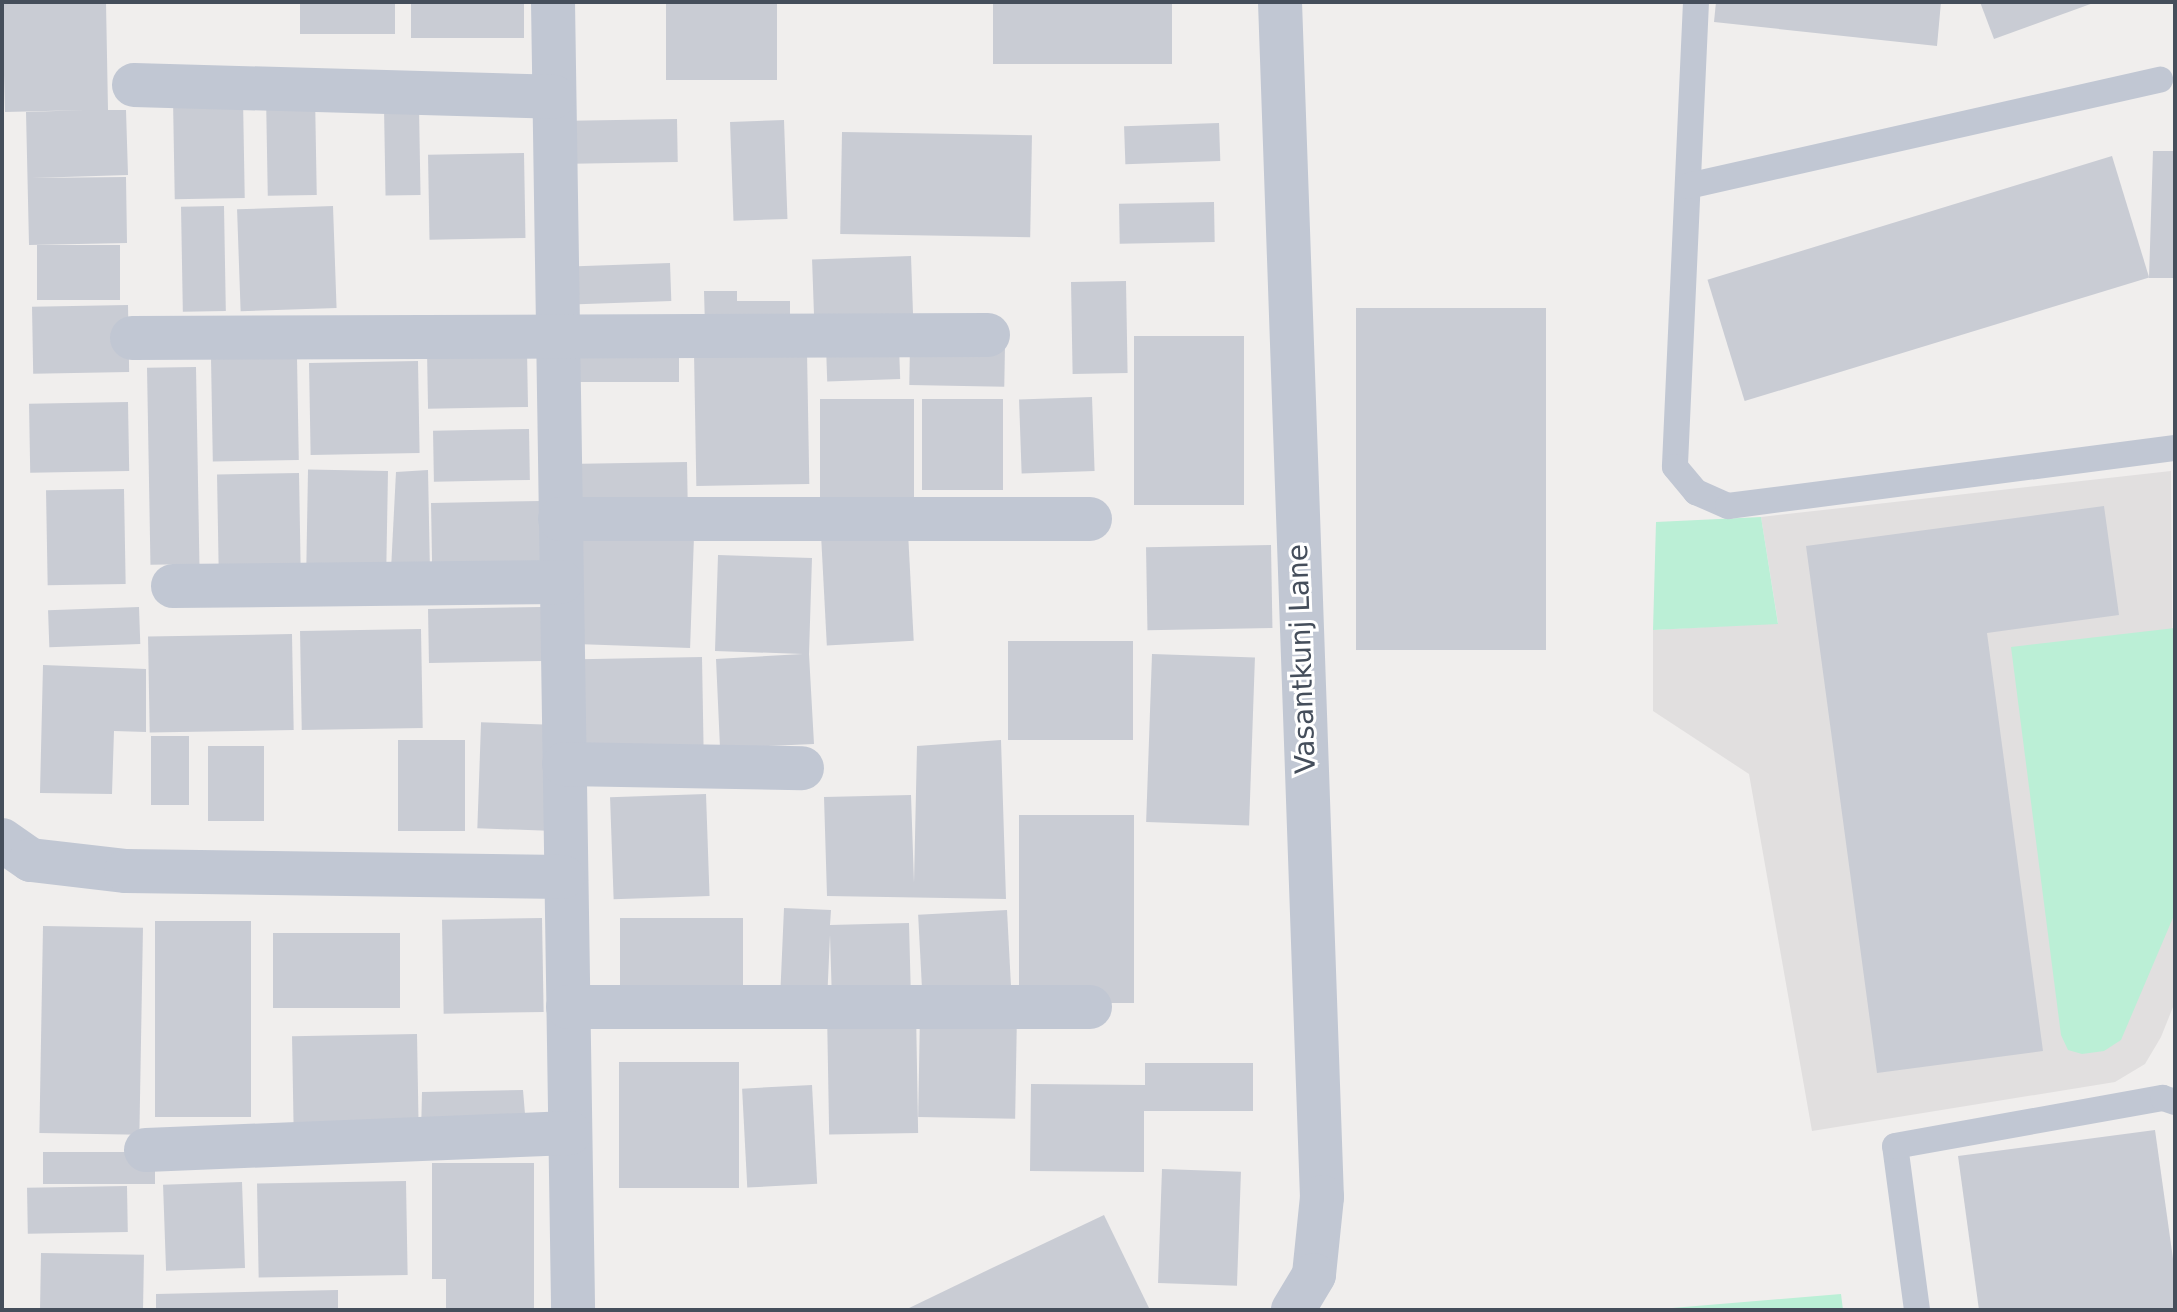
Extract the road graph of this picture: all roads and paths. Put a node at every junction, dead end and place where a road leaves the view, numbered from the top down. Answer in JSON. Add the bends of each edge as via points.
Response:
{"nodes":[{"id":1,"x":553,"y":2,"type":"edge"},
{"id":2,"x":1280,"y":2,"type":"edge"},
{"id":3,"x":1696,"y":2,"type":"edge"},
{"id":4,"x":2160,"y":80,"type":"dead end"},
{"id":5,"x":134,"y":85,"type":"dead end"},
{"id":6,"x":554,"y":97,"type":"junction"},
{"id":7,"x":1688,"y":186,"type":"junction"},
{"id":8,"x":557,"y":332,"type":"junction"},
{"id":9,"x":988,"y":335,"type":"dead end"},
{"id":10,"x":132,"y":338,"type":"dead end"},
{"id":11,"x":2175,"y":448,"type":"edge"},
{"id":12,"x":560,"y":519,"type":"junction"},
{"id":13,"x":1090,"y":519,"type":"dead end"},
{"id":14,"x":561,"y":582,"type":"junction"},
{"id":15,"x":173,"y":586,"type":"dead end"},
{"id":16,"x":564,"y":764,"type":"junction"},
{"id":17,"x":802,"y":768,"type":"dead end"},
{"id":18,"x":2,"y":840,"type":"edge"},
{"id":19,"x":563,"y":877,"type":"junction"},
{"id":20,"x":568,"y":1007,"type":"junction"},
{"id":21,"x":1090,"y":1007,"type":"dead end"},
{"id":22,"x":2175,"y":1102,"type":"edge"},
{"id":23,"x":570,"y":1133,"type":"junction"},
{"id":24,"x":146,"y":1150,"type":"dead end"},
{"id":25,"x":573,"y":1310,"type":"edge"},
{"id":26,"x":1293,"y":1310,"type":"edge"},
{"id":27,"x":1917,"y":1310,"type":"edge"}],
"edges":[{"from":1,"to":6,"type":"street"},
{"from":2,"to":26,"type":"street","name":"Vasantkunj Lane","via":[[1322,1197],[1314,1275]]},
{"from":3,"to":7,"type":"lane"},
{"from":4,"to":7,"type":"lane"},
{"from":5,"to":6,"type":"street"},
{"from":6,"to":8,"type":"street"},
{"from":7,"to":11,"type":"lane","via":[[1675,467],[1696,492],[1728,506]]},
{"from":8,"to":9,"type":"street"},
{"from":8,"to":10,"type":"street"},
{"from":8,"to":12,"type":"street"},
{"from":12,"to":13,"type":"street"},
{"from":12,"to":14,"type":"street"},
{"from":14,"to":15,"type":"street"},
{"from":14,"to":16,"type":"street"},
{"from":16,"to":17,"type":"street"},
{"from":16,"to":19,"type":"street"},
{"from":18,"to":19,"type":"street","via":[[31,860],[126,871]]},
{"from":19,"to":20,"type":"street"},
{"from":20,"to":21,"type":"street"},
{"from":20,"to":23,"type":"street"},
{"from":22,"to":27,"type":"lane","via":[[2163,1098],[1895,1146]]},
{"from":23,"to":24,"type":"street"},
{"from":23,"to":25,"type":"street"}]}
